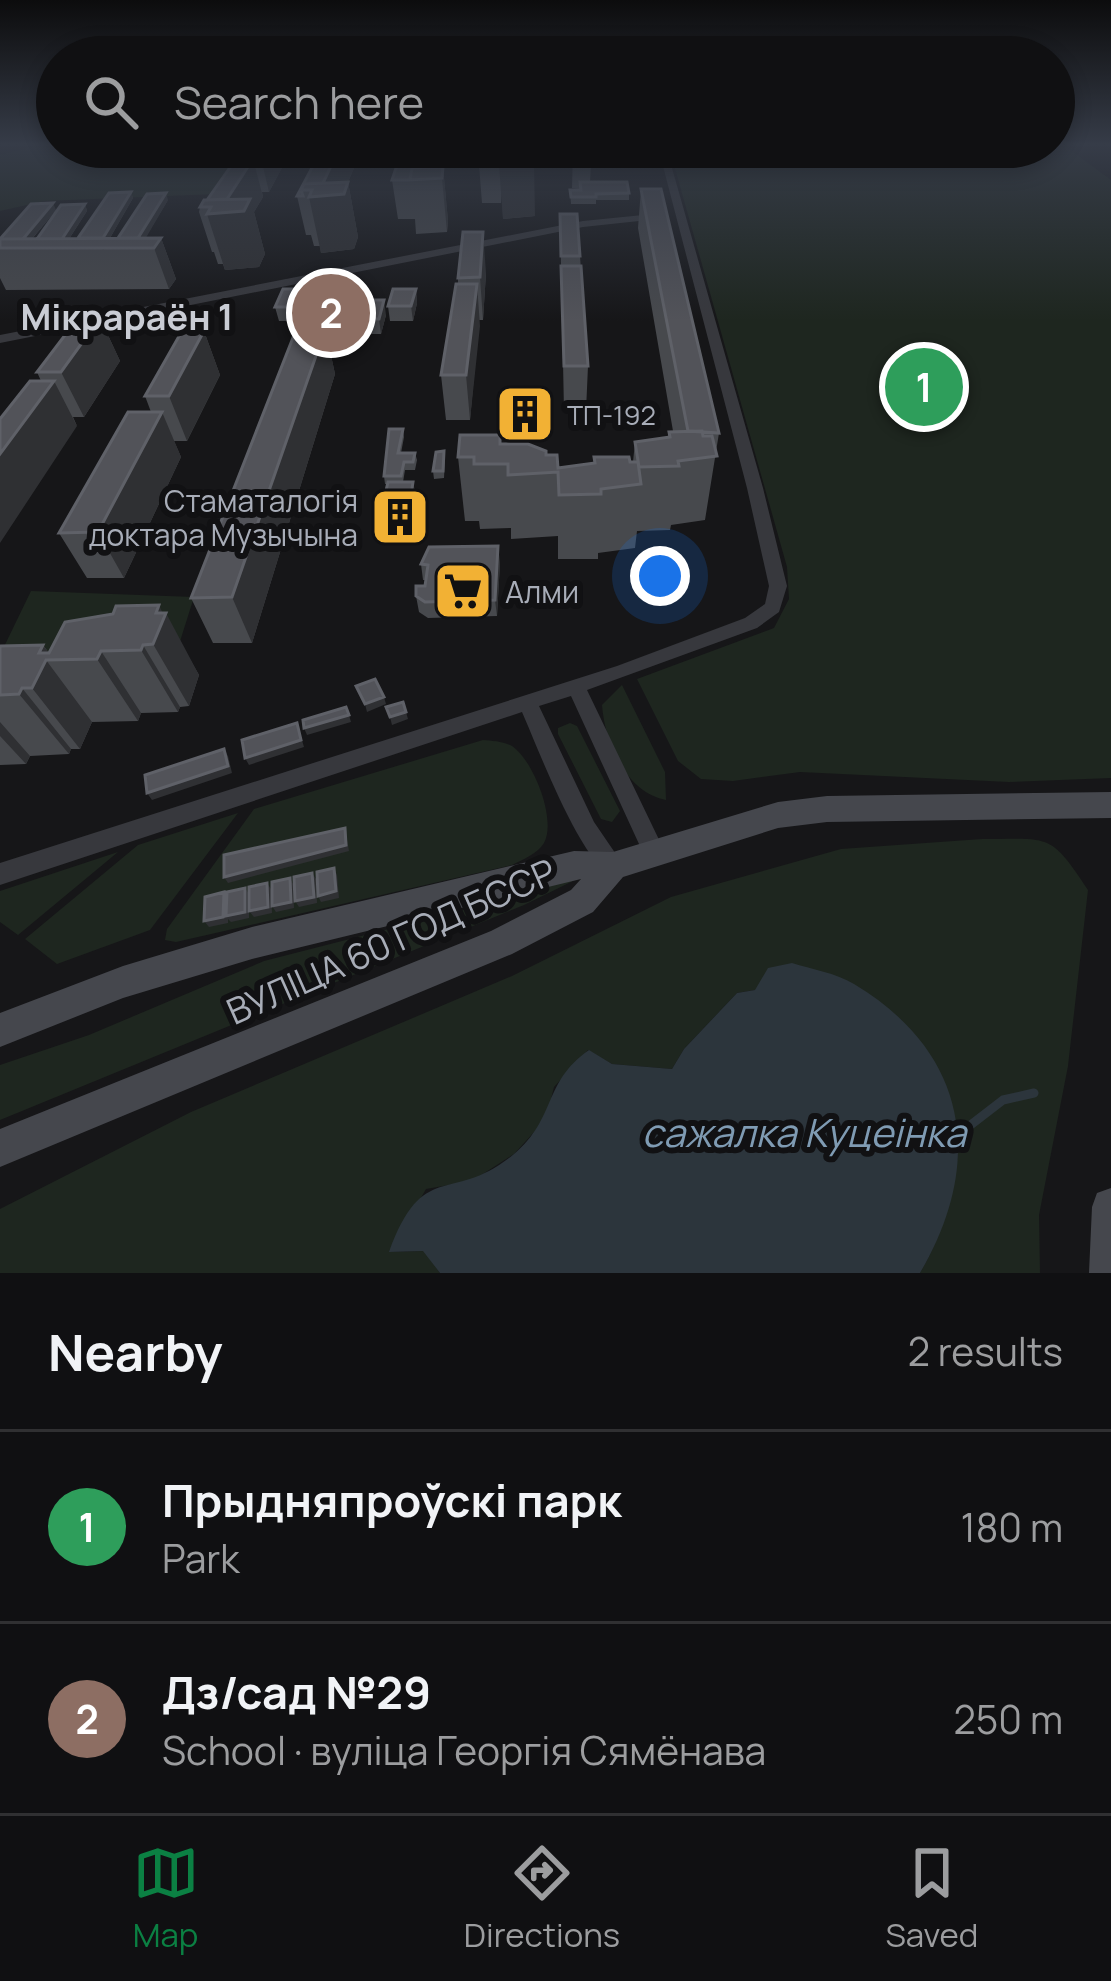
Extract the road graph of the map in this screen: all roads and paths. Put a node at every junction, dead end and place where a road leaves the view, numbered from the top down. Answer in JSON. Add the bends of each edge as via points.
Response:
{"nodes":[{"id":1,"x":676,"y":202,"type":"edge"},
{"id":2,"x":680,"y":216,"type":"junction"},
{"id":3,"x":0,"y":339,"type":"edge"},
{"id":4,"x":576,"y":686,"type":"junction"},
{"id":5,"x":527,"y":702,"type":"junction"},
{"id":6,"x":1111,"y":805,"type":"edge"},
{"id":7,"x":652,"y":850,"type":"junction"},
{"id":8,"x":613,"y":866,"type":"junction"},
{"id":9,"x":0,"y":874,"type":"edge"},
{"id":10,"x":0,"y":1030,"type":"edge"},
{"id":11,"x":0,"y":1148,"type":"edge"},
{"id":12,"x":1111,"y":1208,"type":"edge"},
{"id":13,"x":1108,"y":1273,"type":"edge"}],
"edges":[{"from":1,"to":2,"type":"street"},
{"from":2,"to":3,"type":"street","via":[[584,224]]},
{"from":2,"to":4,"type":"street","via":[[778,586],[772,608],[751,623]]},
{"from":4,"to":5,"type":"street"},
{"from":4,"to":7,"type":"street"},
{"from":5,"to":8,"type":"street","via":[[586,829]]},
{"from":5,"to":9,"type":"street"},
{"from":6,"to":7,"type":"main road","via":[[827,809]]},
{"from":7,"to":8,"type":"main road"},
{"from":8,"to":10,"type":"main road","name":"ВУЛІЦА 60 ГОД БССР","via":[[574,866],[251,944]]},
{"from":8,"to":11,"type":"main road","name":"ВУЛІЦА 60 ГОД БССР","via":[[582,901],[501,943]]},
{"from":12,"to":13,"type":"main road"}]}
